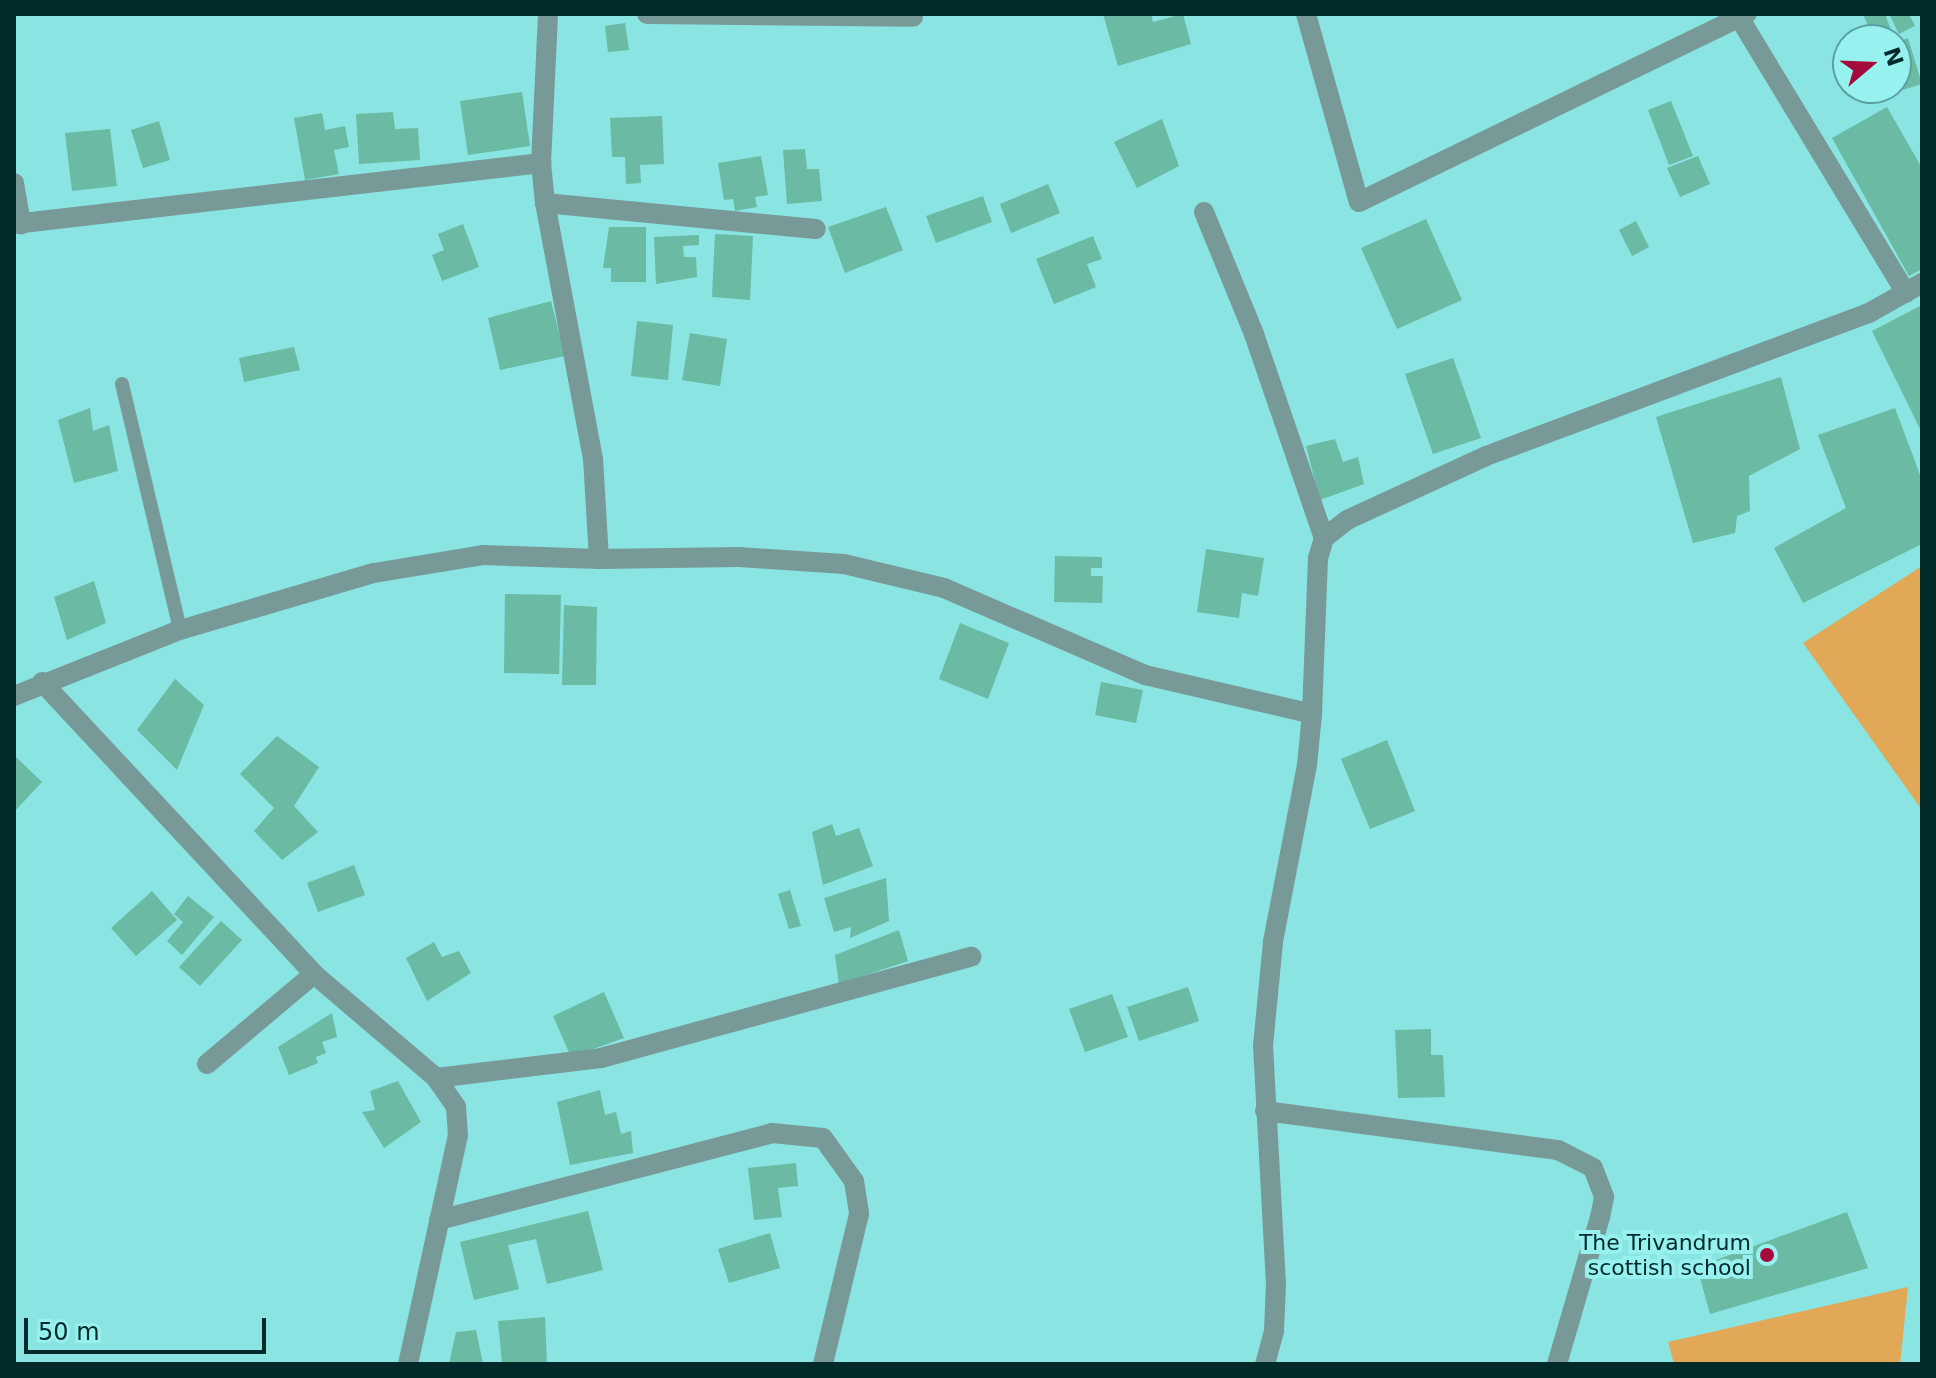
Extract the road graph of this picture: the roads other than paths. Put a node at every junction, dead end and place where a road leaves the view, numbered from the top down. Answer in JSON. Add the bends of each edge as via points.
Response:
{"nodes":[{"id":1,"x":548,"y":14,"type":"edge"},
{"id":2,"x":647,"y":14,"type":"edge"},
{"id":3,"x":1306,"y":14,"type":"edge"},
{"id":4,"x":1742,"y":15,"type":"edge"},
{"id":5,"x":913,"y":17,"type":"dead end"},
{"id":6,"x":541,"y":163,"type":"junction"},
{"id":7,"x":14,"y":183,"type":"edge"},
{"id":8,"x":545,"y":203,"type":"junction"},
{"id":9,"x":1204,"y":212,"type":"dead end"},
{"id":10,"x":18,"y":224,"type":"edge"},
{"id":11,"x":816,"y":229,"type":"dead end"},
{"id":12,"x":1914,"y":288,"type":"edge"},
{"id":13,"x":122,"y":384,"type":"dead end"},
{"id":14,"x":1324,"y":538,"type":"junction"},
{"id":15,"x":599,"y":559,"type":"junction"},
{"id":16,"x":180,"y":630,"type":"junction"},
{"id":17,"x":42,"y":682,"type":"junction"},
{"id":18,"x":14,"y":696,"type":"edge"},
{"id":19,"x":1312,"y":714,"type":"junction"},
{"id":20,"x":971,"y":957,"type":"dead end"},
{"id":21,"x":314,"y":974,"type":"junction"},
{"id":22,"x":207,"y":1064,"type":"dead end"},
{"id":23,"x":436,"y":1078,"type":"junction"},
{"id":24,"x":1265,"y":1111,"type":"junction"},
{"id":25,"x":439,"y":1220,"type":"junction"},
{"id":26,"x":408,"y":1364,"type":"edge"},
{"id":27,"x":823,"y":1364,"type":"edge"},
{"id":28,"x":1265,"y":1364,"type":"edge"},
{"id":29,"x":1557,"y":1364,"type":"edge"}],
"edges":[{"from":1,"to":6,"type":"street"},
{"from":2,"to":5,"type":"street"},
{"from":3,"to":4,"type":"street","via":[[1359,202]]},
{"from":4,"to":12,"type":"street"},
{"from":6,"to":8,"type":"street"},
{"from":6,"to":10,"type":"street"},
{"from":7,"to":10,"type":"street"},
{"from":8,"to":11,"type":"street"},
{"from":8,"to":15,"type":"street","via":[[583,394]]},
{"from":9,"to":14,"type":"street","via":[[1254,334]]},
{"from":12,"to":14,"type":"street","via":[[1869,313],[1486,456],[1379,504]]},
{"from":13,"to":16,"type":"lane"},
{"from":14,"to":19,"type":"street","via":[[1318,558]]},
{"from":15,"to":16,"type":"street","via":[[483,555],[374,573]]},
{"from":15,"to":19,"type":"street","via":[[739,557],[844,564],[944,588],[1145,675]]},
{"from":16,"to":17,"type":"street"},
{"from":17,"to":18,"type":"street"},
{"from":17,"to":21,"type":"street"},
{"from":19,"to":24,"type":"street","via":[[1300,812],[1273,942],[1263,1045]]},
{"from":20,"to":23,"type":"street","via":[[601,1058]]},
{"from":21,"to":22,"type":"street"},
{"from":21,"to":23,"type":"street"},
{"from":23,"to":25,"type":"street","via":[[456,1107],[458,1135]]},
{"from":24,"to":28,"type":"street","via":[[1276,1283],[1274,1331]]},
{"from":24,"to":29,"type":"street","via":[[1558,1150],[1593,1168],[1604,1197]]},
{"from":25,"to":26,"type":"street"},
{"from":25,"to":27,"type":"street","via":[[772,1133],[823,1138],[854,1181],[859,1214]]}]}
